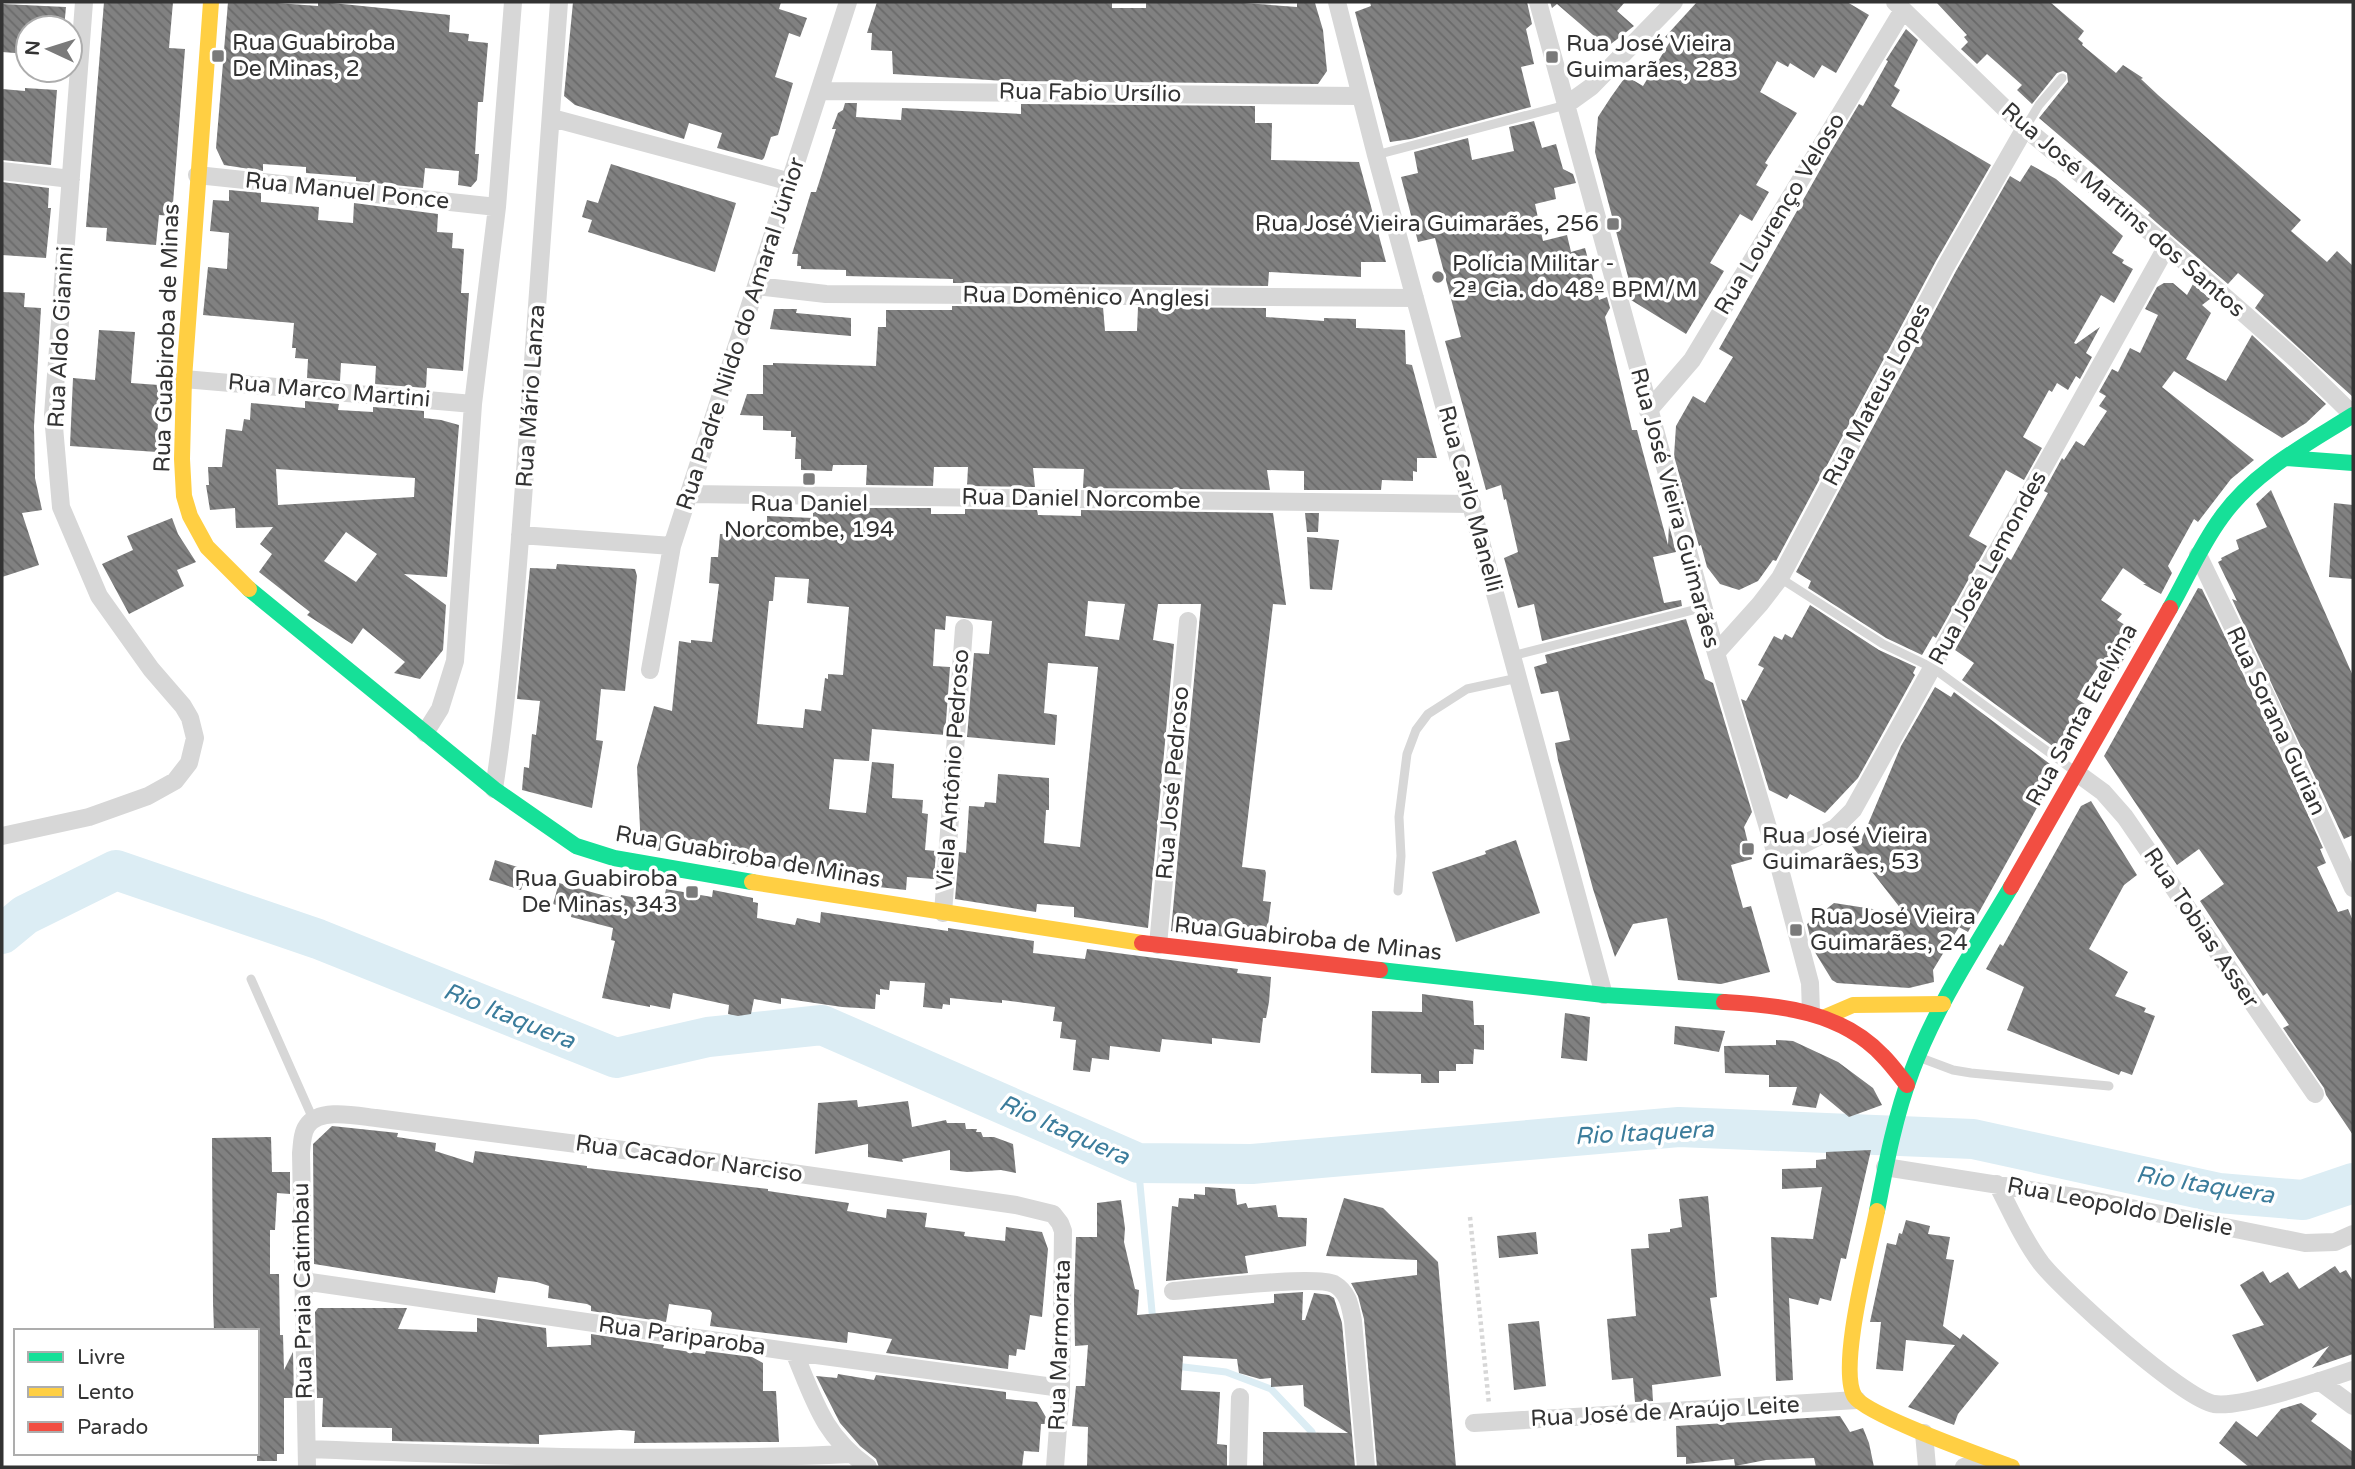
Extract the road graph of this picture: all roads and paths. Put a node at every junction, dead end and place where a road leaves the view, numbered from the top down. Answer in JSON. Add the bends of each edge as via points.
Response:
{"nodes":[{"id":1,"x":84,"y":2,"type":"edge"},
{"id":2,"x":211,"y":2,"type":"edge"},
{"id":3,"x":513,"y":2,"type":"edge"},
{"id":4,"x":559,"y":2,"type":"edge"},
{"id":5,"x":848,"y":2,"type":"edge"},
{"id":6,"x":1337,"y":2,"type":"edge"},
{"id":7,"x":1538,"y":2,"type":"edge"},
{"id":8,"x":1674,"y":2,"type":"edge"},
{"id":9,"x":1899,"y":6,"type":"edge"},
{"id":10,"x":2062,"y":78,"type":"dead end"},
{"id":11,"x":819,"y":91,"type":"junction"},
{"id":12,"x":1360,"y":96,"type":"junction"},
{"id":13,"x":1566,"y":105,"type":"junction"},
{"id":14,"x":552,"y":118,"type":"junction"},
{"id":15,"x":2025,"y":128,"type":"junction"},
{"id":16,"x":1376,"y":155,"type":"junction"},
{"id":17,"x":2,"y":171,"type":"edge"},
{"id":18,"x":197,"y":175,"type":"junction"},
{"id":19,"x":71,"y":179,"type":"junction"},
{"id":20,"x":791,"y":182,"type":"junction"},
{"id":21,"x":497,"y":207,"type":"junction"},
{"id":22,"x":2168,"y":246,"type":"junction"},
{"id":23,"x":758,"y":286,"type":"junction"},
{"id":24,"x":1415,"y":298,"type":"junction"},
{"id":25,"x":184,"y":379,"type":"junction"},
{"id":26,"x":473,"y":404,"type":"junction"},
{"id":27,"x":1648,"y":411,"type":"junction"},
{"id":28,"x":2353,"y":415,"type":"edge"},
{"id":29,"x":2285,"y":458,"type":"junction"},
{"id":30,"x":2353,"y":463,"type":"edge"},
{"id":31,"x":690,"y":494,"type":"junction"},
{"id":32,"x":1472,"y":504,"type":"junction"},
{"id":33,"x":520,"y":536,"type":"junction"},
{"id":34,"x":673,"y":546,"type":"junction"},
{"id":35,"x":2198,"y":555,"type":"junction"},
{"id":36,"x":1780,"y":578,"type":"junction"},
{"id":37,"x":1705,"y":607,"type":"junction"},
{"id":38,"x":1188,"y":621,"type":"dead end"},
{"id":39,"x":964,"y":628,"type":"dead end"},
{"id":40,"x":1716,"y":653,"type":"junction"},
{"id":41,"x":1512,"y":656,"type":"junction"},
{"id":42,"x":1933,"y":668,"type":"junction"},
{"id":43,"x":650,"y":670,"type":"dead end"},
{"id":44,"x":1519,"y":678,"type":"junction"},
{"id":45,"x":425,"y":733,"type":"junction"},
{"id":46,"x":2077,"y":773,"type":"junction"},
{"id":47,"x":494,"y":789,"type":"junction"},
{"id":48,"x":4,"y":831,"type":"edge"},
{"id":49,"x":1777,"y":858,"type":"junction"},
{"id":50,"x":2353,"y":888,"type":"edge"},
{"id":51,"x":1398,"y":891,"type":"dead end"},
{"id":52,"x":943,"y":913,"type":"junction"},
{"id":53,"x":1158,"y":945,"type":"junction"},
{"id":54,"x":251,"y":979,"type":"dead end"},
{"id":55,"x":1604,"y":995,"type":"junction"},
{"id":56,"x":1942,"y":1004,"type":"junction"},
{"id":57,"x":1818,"y":1015,"type":"junction"},
{"id":58,"x":1918,"y":1056,"type":"junction"},
{"id":59,"x":2109,"y":1086,"type":"dead end"},
{"id":60,"x":1905,"y":1093,"type":"junction"},
{"id":61,"x":2315,"y":1094,"type":"dead end"},
{"id":62,"x":313,"y":1119,"type":"junction"},
{"id":63,"x":1885,"y":1167,"type":"junction"},
{"id":64,"x":1997,"y":1184,"type":"junction"},
{"id":65,"x":1470,"y":1217,"type":"dead end"},
{"id":66,"x":1060,"y":1223,"type":"joint"},
{"id":67,"x":2353,"y":1234,"type":"edge"},
{"id":68,"x":303,"y":1281,"type":"junction"},
{"id":69,"x":1173,"y":1291,"type":"dead end"},
{"id":70,"x":794,"y":1353,"type":"junction"},
{"id":71,"x":2353,"y":1370,"type":"edge"},
{"id":72,"x":2319,"y":1381,"type":"junction"},
{"id":73,"x":1061,"y":1388,"type":"junction"},
{"id":74,"x":1240,"y":1397,"type":"dead end"},
{"id":75,"x":1857,"y":1400,"type":"junction"},
{"id":76,"x":2353,"y":1405,"type":"edge"},
{"id":77,"x":1482,"y":1423,"type":"joint"},
{"id":78,"x":1924,"y":1433,"type":"junction"},
{"id":79,"x":850,"y":1454,"type":"junction"},
{"id":80,"x":307,"y":1458,"type":"edge"},
{"id":81,"x":1990,"y":1460,"type":"junction"},
{"id":82,"x":868,"y":1467,"type":"edge"},
{"id":83,"x":1055,"y":1467,"type":"edge"},
{"id":84,"x":1238,"y":1467,"type":"edge"},
{"id":85,"x":1366,"y":1467,"type":"edge"},
{"id":86,"x":1927,"y":1467,"type":"edge"},
{"id":87,"x":1964,"y":1467,"type":"edge"},
{"id":88,"x":2012,"y":1467,"type":"edge"}],
"edges":[{"from":1,"to":19,"type":"street","name":"Rua Aldo Gianini"},
{"from":2,"to":18,"type":"street","name":"Rua Guabiroba de Minas"},
{"from":3,"to":21,"type":"street"},
{"from":4,"to":14,"type":"street","name":"Rua Mário Lanza"},
{"from":5,"to":11,"type":"street","name":"Rua Padre Nildo do Amaral Júnior"},
{"from":6,"to":12,"type":"street","name":"Rua Carlo Manelli"},
{"from":7,"to":13,"type":"street","name":"Rua José Vieira Guimarães"},
{"from":8,"to":13,"type":"street","via":[[1591,86]]},
{"from":9,"to":15,"type":"street","name":"Rua José Martins dos Santos"},
{"from":9,"to":27,"type":"street","name":"Rua Lourenço Veloso","via":[[1692,360]]},
{"from":10,"to":15,"type":"lane"},
{"from":11,"to":12,"type":"street","name":"Rua Fabio Ursílio"},
{"from":11,"to":20,"type":"street","name":"Rua Padre Nildo do Amaral Júnior"},
{"from":12,"to":16,"type":"street","name":"Rua Carlo Manelli"},
{"from":13,"to":16,"type":"lane"},
{"from":13,"to":27,"type":"street","name":"Rua José Vieira Guimarães"},
{"from":14,"to":20,"type":"street"},
{"from":14,"to":33,"type":"street","name":"Rua Mário Lanza"},
{"from":15,"to":22,"type":"street","name":"Rua José Martins dos Santos"},
{"from":15,"to":36,"type":"street","name":"Rua Mateus Lopes"},
{"from":16,"to":24,"type":"street","name":"Rua Carlo Manelli"},
{"from":17,"to":19,"type":"street"},
{"from":18,"to":21,"type":"street","name":"Rua Manuel Ponce"},
{"from":18,"to":25,"type":"street","name":"Rua Guabiroba de Minas"},
{"from":19,"to":48,"type":"street","name":"Rua Aldo Gianini","via":[[53,415],[61,507],[99,596],[183,706],[195,738],[188,763],[175,781],[148,796],[89,817]]},
{"from":20,"to":23,"type":"street","name":"Rua Padre Nildo do Amaral Júnior"},
{"from":21,"to":26,"type":"street"},
{"from":22,"to":28,"type":"street","name":"Rua José Martins dos Santos"},
{"from":22,"to":42,"type":"street","name":"Rua José Lemondes"},
{"from":23,"to":24,"type":"street","name":"Rua Domênico Anglesi","via":[[826,294]]},
{"from":23,"to":31,"type":"street","name":"Rua Padre Nildo do Amaral Júnior"},
{"from":24,"to":32,"type":"street","name":"Rua Carlo Manelli"},
{"from":25,"to":26,"type":"street","name":"Rua Marco Martini"},
{"from":25,"to":45,"type":"street","name":"Rua Guabiroba de Minas","via":[[184,496],[207,547],[242,583]]},
{"from":26,"to":45,"type":"street","via":[[455,661],[440,709]]},
{"from":27,"to":37,"type":"street","name":"Rua José Vieira Guimarães"},
{"from":28,"to":29,"type":"street","name":"Rua Santa Etelvina"},
{"from":29,"to":30,"type":"street"},
{"from":29,"to":35,"type":"street","name":"Rua Santa Etelvina","via":[[2247,488],[2221,517]]},
{"from":31,"to":32,"type":"street","name":"Rua Daniel Norcombe"},
{"from":31,"to":34,"type":"street","name":"Rua Padre Nildo do Amaral Júnior"},
{"from":32,"to":41,"type":"street","name":"Rua Carlo Manelli"},
{"from":33,"to":34,"type":"street"},
{"from":33,"to":47,"type":"street","name":"Rua Mário Lanza"},
{"from":34,"to":43,"type":"street","name":"Rua Padre Nildo do Amaral Júnior"},
{"from":35,"to":46,"type":"street","name":"Rua Santa Etelvina"},
{"from":35,"to":50,"type":"street","name":"Rua Sorana Gurian"},
{"from":36,"to":40,"type":"street","name":"Rua Mateus Lopes"},
{"from":36,"to":42,"type":"lane","via":[[1883,644]]},
{"from":37,"to":40,"type":"street","name":"Rua José Vieira Guimarães"},
{"from":37,"to":41,"type":"lane"},
{"from":38,"to":53,"type":"street","name":"Rua José Pedroso"},
{"from":39,"to":52,"type":"street","name":"Viela Antônio Pedroso"},
{"from":40,"to":49,"type":"street","name":"Rua José Vieira Guimarães"},
{"from":41,"to":44,"type":"street","name":"Rua Carlo Manelli"},
{"from":42,"to":46,"type":"lane"},
{"from":42,"to":49,"type":"street","name":"Rua José Lemondes","via":[[1853,810],[1835,828]]},
{"from":44,"to":51,"type":"lane","via":[[1467,689],[1428,714],[1416,730],[1407,754],[1399,817]]},
{"from":44,"to":55,"type":"street","name":"Rua Carlo Manelli"},
{"from":45,"to":47,"type":"street","name":"Rua Guabiroba de Minas"},
{"from":46,"to":56,"type":"street","name":"Rua Santa Etelvina"},
{"from":46,"to":61,"type":"street","name":"Rua Tobias Asser","via":[[2103,792],[2124,817]]},
{"from":47,"to":52,"type":"street","name":"Rua Guabiroba de Minas","via":[[576,846],[614,858]]},
{"from":49,"to":57,"type":"street","name":"Rua José Vieira Guimarães"},
{"from":52,"to":53,"type":"street","name":"Rua Guabiroba de Minas"},
{"from":53,"to":55,"type":"street","name":"Rua Guabiroba de Minas"},
{"from":54,"to":62,"type":"lane"},
{"from":55,"to":57,"type":"street","name":"Rua Guabiroba de Minas","via":[[1746,1003]]},
{"from":56,"to":57,"type":"street","via":[[1853,1005]]},
{"from":56,"to":58,"type":"street","name":"Rua Santa Etelvina"},
{"from":57,"to":60,"type":"street","name":"Rua Guabiroba de Minas","via":[[1874,1046]]},
{"from":58,"to":59,"type":"lane","via":[[1971,1073]]},
{"from":58,"to":60,"type":"street","name":"Rua Santa Etelvina"},
{"from":60,"to":63,"type":"street","name":"Rua Santa Etelvina"},
{"from":62,"to":66,"type":"street","name":"Rua Cacador Narciso","via":[[331,1115],[376,1118],[687,1158],[1016,1205],[1052,1214]]},
{"from":62,"to":68,"type":"street","name":"Rua Praia Catimbau","via":[[304,1132],[301,1153]]},
{"from":63,"to":64,"type":"street","name":"Rua Leopoldo Delisle"},
{"from":63,"to":75,"type":"street","name":"Rua Santa Etelvina","via":[[1851,1339],[1849,1376]]},
{"from":64,"to":67,"type":"street","name":"Rua Leopoldo Delisle","via":[[2305,1243],[2335,1242]]},
{"from":64,"to":72,"type":"street","via":[[2027,1244],[2066,1290],[2136,1352],[2201,1400],[2236,1403]]},
{"from":65,"to":77,"type":"path"},
{"from":66,"to":73,"type":"street","name":"Rua Marmorata","via":[[1064,1248]]},
{"from":68,"to":70,"type":"street","name":"Rua Pariparoba"},
{"from":68,"to":80,"type":"street","name":"Rua Praia Catimbau"},
{"from":69,"to":85,"type":"street","via":[[1322,1280],[1345,1292],[1353,1321]]},
{"from":70,"to":73,"type":"street","name":"Rua Pariparoba"},
{"from":70,"to":79,"type":"street","via":[[823,1420]]},
{"from":71,"to":72,"type":"street"},
{"from":72,"to":76,"type":"street"},
{"from":73,"to":83,"type":"street","name":"Rua Marmorata"},
{"from":74,"to":84,"type":"street"},
{"from":75,"to":77,"type":"street","name":"Rua José de Araújo Leite"},
{"from":75,"to":78,"type":"street"},
{"from":78,"to":81,"type":"street"},
{"from":78,"to":86,"type":"street"},
{"from":79,"to":80,"type":"street"},
{"from":79,"to":82,"type":"street"},
{"from":81,"to":87,"type":"street"},
{"from":81,"to":88,"type":"street"}]}
